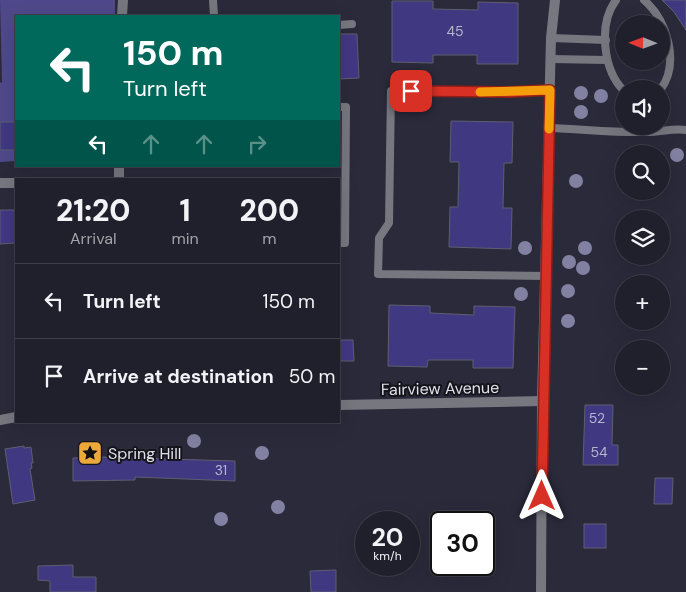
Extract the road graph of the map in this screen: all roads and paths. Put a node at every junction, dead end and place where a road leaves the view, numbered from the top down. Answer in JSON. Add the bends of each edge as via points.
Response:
{"nodes":[{"id":1,"x":122,"y":0,"type":"edge"},
{"id":2,"x":213,"y":0,"type":"edge"},
{"id":3,"x":555,"y":0,"type":"edge"},
{"id":4,"x":616,"y":0,"type":"edge"},
{"id":5,"x":644,"y":0,"type":"edge"},
{"id":6,"x":122,"y":15,"type":"edge"},
{"id":7,"x":214,"y":15,"type":"edge"},
{"id":8,"x":340,"y":24,"type":"edge"},
{"id":9,"x":352,"y":24,"type":"dead end"},
{"id":10,"x":551,"y":38,"type":"junction"},
{"id":11,"x":606,"y":40,"type":"junction"},
{"id":12,"x":551,"y":59,"type":"junction"},
{"id":13,"x":607,"y":60,"type":"junction"},
{"id":14,"x":615,"y":80,"type":"edge"},
{"id":15,"x":665,"y":80,"type":"edge"},
{"id":16,"x":550,"y":90,"type":"junction"},
{"id":17,"x":340,"y":107,"type":"edge"},
{"id":18,"x":550,"y":128,"type":"junction"},
{"id":19,"x":686,"y":130,"type":"edge"},
{"id":20,"x":342,"y":158,"type":"edge"},
{"id":21,"x":15,"y":183,"type":"edge"},
{"id":22,"x":0,"y":184,"type":"edge"},
{"id":23,"x":340,"y":242,"type":"edge"},
{"id":24,"x":546,"y":276,"type":"junction"},
{"id":25,"x":542,"y":400,"type":"junction"},
{"id":26,"x":340,"y":405,"type":"edge"},
{"id":27,"x":15,"y":418,"type":"edge"},
{"id":28,"x":0,"y":420,"type":"edge"},
{"id":29,"x":541,"y":592,"type":"edge"}],
"edges":[{"from":1,"to":6,"type":"street"},
{"from":2,"to":7,"type":"lane"},
{"from":3,"to":10,"type":"street"},
{"from":4,"to":11,"type":"lane","via":[[609,11]]},
{"from":5,"to":15,"type":"lane","via":[[658,16],[668,40],[669,70]]},
{"from":8,"to":9,"type":"lane"},
{"from":10,"to":11,"type":"lane"},
{"from":10,"to":12,"type":"street"},
{"from":11,"to":13,"type":"lane"},
{"from":12,"to":13,"type":"lane"},
{"from":12,"to":16,"type":"street"},
{"from":13,"to":14,"type":"lane"},
{"from":16,"to":18,"type":"street"},
{"from":16,"to":24,"type":"lane","via":[[391,91],[389,223],[379,238],[378,274]]},
{"from":17,"to":20,"type":"lane","via":[[346,107]]},
{"from":18,"to":19,"type":"lane","via":[[634,132]]},
{"from":18,"to":24,"type":"street"},
{"from":20,"to":23,"type":"lane","via":[[345,242]]},
{"from":21,"to":22,"type":"street"},
{"from":24,"to":25,"type":"street"},
{"from":25,"to":26,"type":"street","name":"Fairview Avenue"},
{"from":25,"to":29,"type":"street"},
{"from":27,"to":28,"type":"street"}]}
